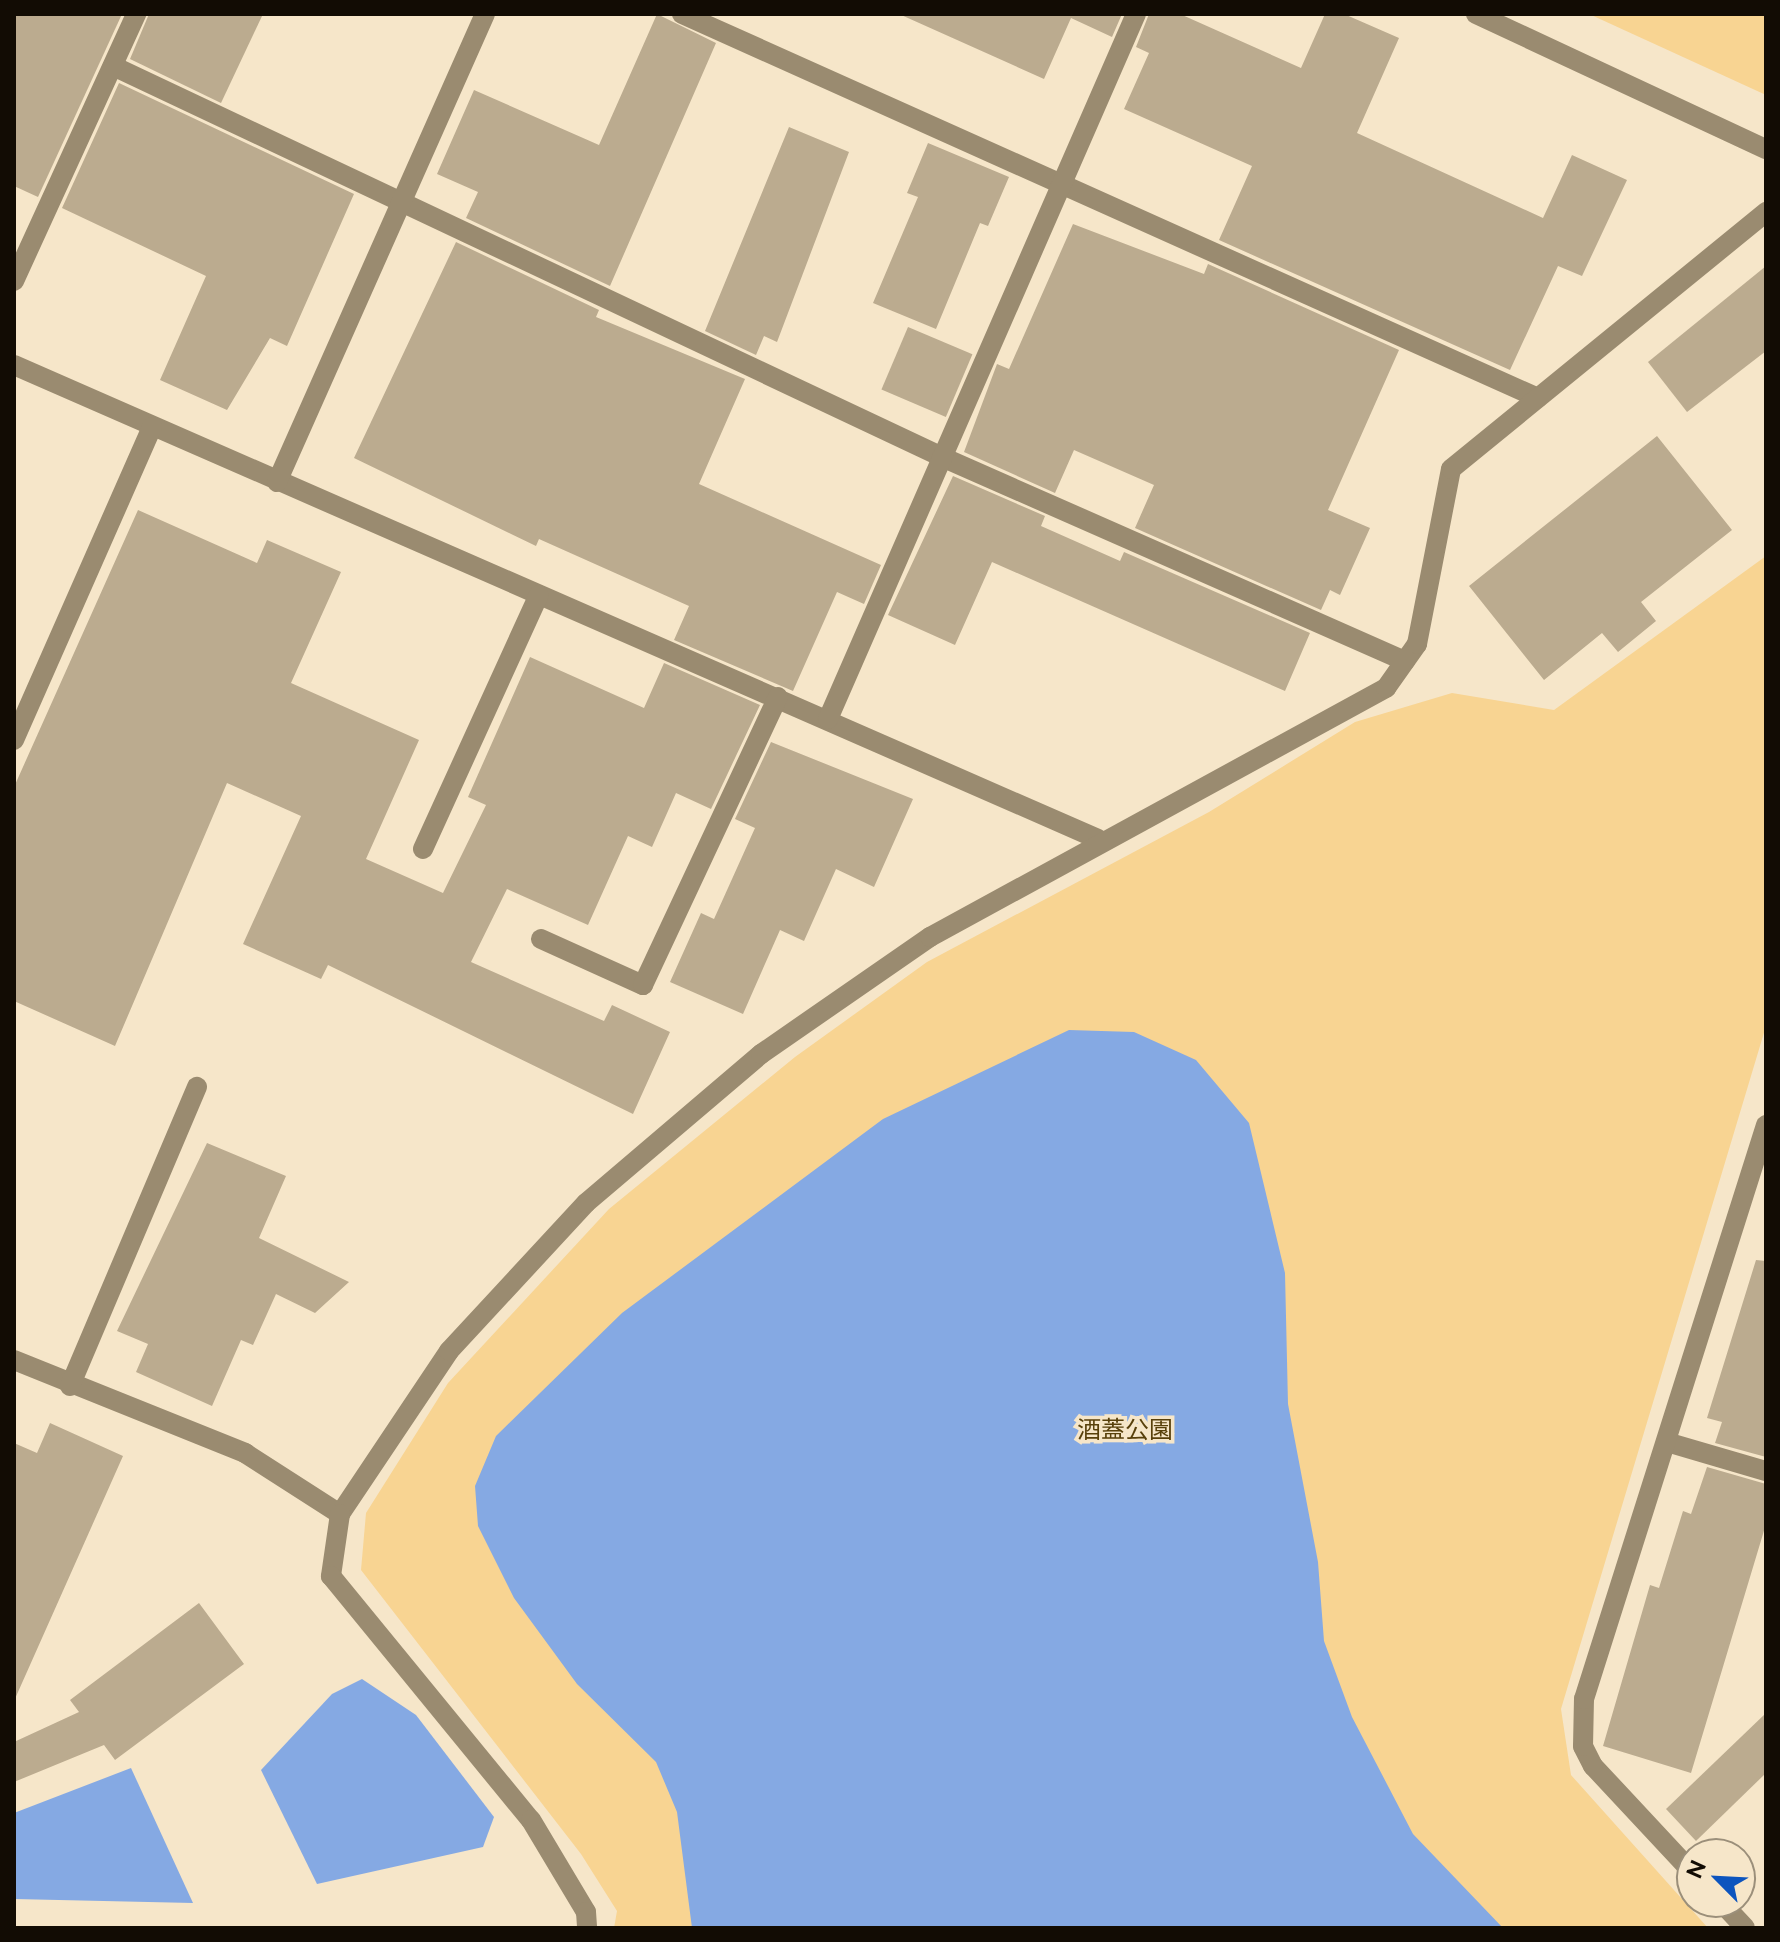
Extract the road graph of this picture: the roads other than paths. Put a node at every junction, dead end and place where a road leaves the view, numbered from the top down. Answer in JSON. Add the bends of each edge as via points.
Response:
{"nodes":[{"id":1,"x":136,"y":14,"type":"edge"},
{"id":2,"x":485,"y":14,"type":"edge"},
{"id":3,"x":682,"y":14,"type":"edge"},
{"id":4,"x":1136,"y":14,"type":"edge"},
{"id":5,"x":1476,"y":14,"type":"edge"},
{"id":6,"x":113,"y":66,"type":"junction"},
{"id":7,"x":1766,"y":149,"type":"edge"},
{"id":8,"x":1063,"y":187,"type":"junction"},
{"id":9,"x":402,"y":202,"type":"junction"},
{"id":10,"x":1766,"y":212,"type":"edge"},
{"id":11,"x":14,"y":281,"type":"edge"},
{"id":12,"x":14,"y":365,"type":"edge"},
{"id":13,"x":1538,"y":398,"type":"junction"},
{"id":14,"x":152,"y":427,"type":"junction"},
{"id":15,"x":942,"y":457,"type":"junction"},
{"id":16,"x":277,"y":482,"type":"junction"},
{"id":17,"x":539,"y":595,"type":"junction"},
{"id":18,"x":1405,"y":661,"type":"junction"},
{"id":19,"x":778,"y":697,"type":"junction"},
{"id":20,"x":828,"y":719,"type":"junction"},
{"id":21,"x":14,"y":740,"type":"edge"},
{"id":22,"x":1098,"y":839,"type":"junction"},
{"id":23,"x":423,"y":849,"type":"dead end"},
{"id":24,"x":541,"y":939,"type":"dead end"},
{"id":25,"x":197,"y":1087,"type":"dead end"},
{"id":26,"x":1766,"y":1125,"type":"edge"},
{"id":27,"x":14,"y":1360,"type":"edge"},
{"id":28,"x":70,"y":1386,"type":"junction"},
{"id":29,"x":1670,"y":1443,"type":"junction"},
{"id":30,"x":1766,"y":1471,"type":"edge"},
{"id":31,"x":340,"y":1514,"type":"junction"},
{"id":32,"x":1676,"y":1855,"type":"edge"},
{"id":33,"x":587,"y":1928,"type":"edge"}],
"edges":[{"from":1,"to":6,"type":"street"},
{"from":2,"to":9,"type":"street"},
{"from":3,"to":8,"type":"street"},
{"from":4,"to":8,"type":"street"},
{"from":5,"to":7,"type":"street"},
{"from":6,"to":9,"type":"street"},
{"from":6,"to":11,"type":"street"},
{"from":8,"to":13,"type":"street"},
{"from":8,"to":15,"type":"street"},
{"from":9,"to":15,"type":"street"},
{"from":9,"to":16,"type":"street"},
{"from":10,"to":13,"type":"street"},
{"from":12,"to":14,"type":"street"},
{"from":13,"to":18,"type":"street","via":[[1451,469],[1417,644]]},
{"from":14,"to":16,"type":"street"},
{"from":14,"to":21,"type":"street"},
{"from":15,"to":18,"type":"street"},
{"from":15,"to":20,"type":"street"},
{"from":16,"to":17,"type":"street"},
{"from":17,"to":19,"type":"street"},
{"from":17,"to":23,"type":"street"},
{"from":18,"to":22,"type":"street","via":[[1386,688]]},
{"from":19,"to":20,"type":"street"},
{"from":19,"to":24,"type":"street","via":[[643,985]]},
{"from":20,"to":22,"type":"street"},
{"from":22,"to":31,"type":"street","via":[[930,937],[761,1054],[586,1203],[449,1351]]},
{"from":25,"to":28,"type":"street"},
{"from":26,"to":29,"type":"street"},
{"from":27,"to":28,"type":"street"},
{"from":28,"to":31,"type":"street","via":[[245,1453]]},
{"from":29,"to":30,"type":"street"},
{"from":29,"to":32,"type":"street","via":[[1594,1663],[1581,1727],[1593,1766]]},
{"from":31,"to":33,"type":"street","via":[[331,1576],[531,1820],[586,1912]]}]}
